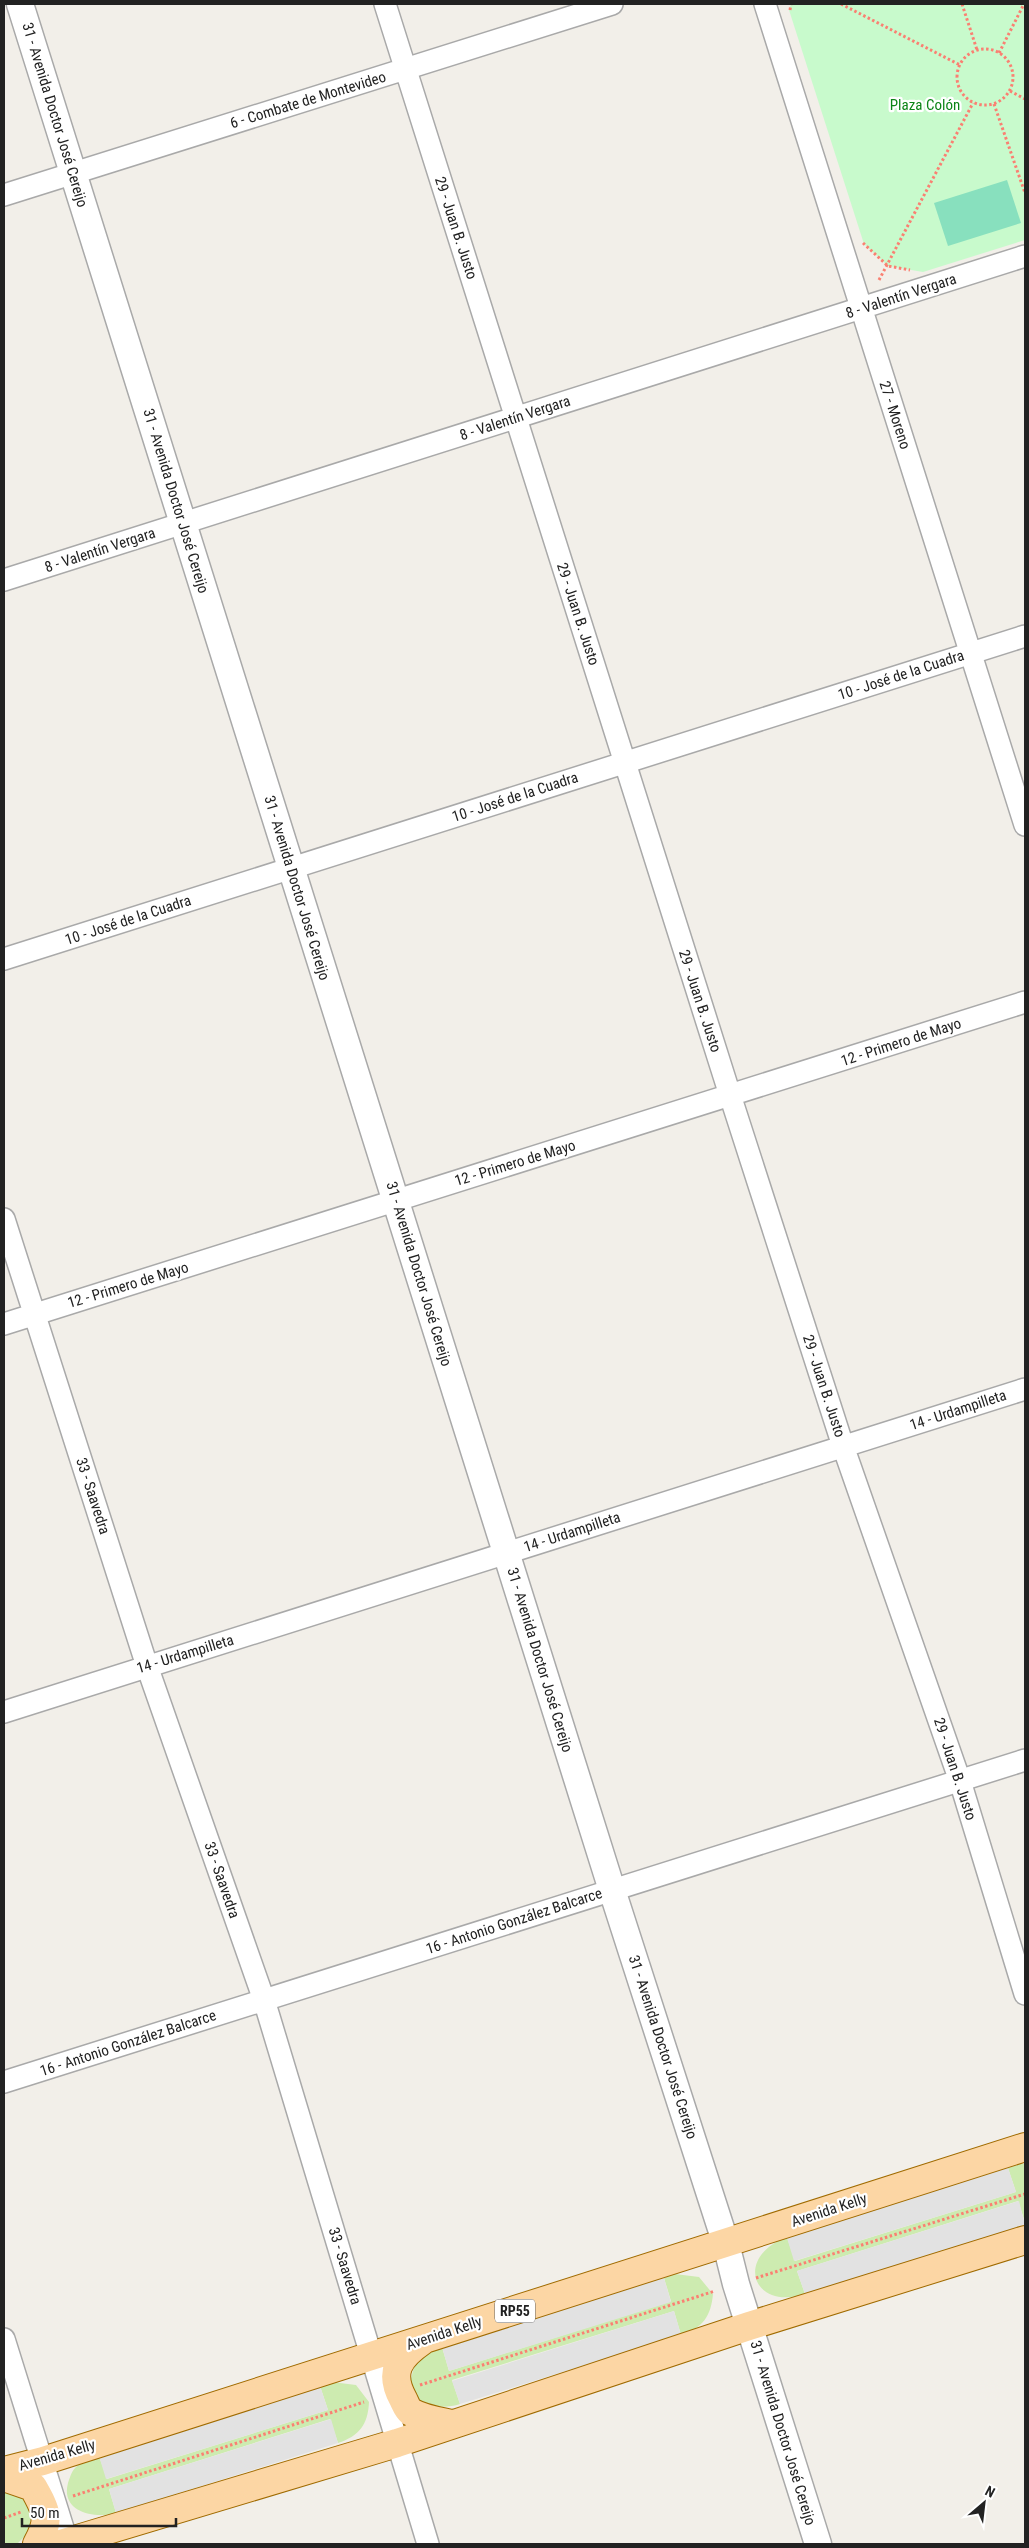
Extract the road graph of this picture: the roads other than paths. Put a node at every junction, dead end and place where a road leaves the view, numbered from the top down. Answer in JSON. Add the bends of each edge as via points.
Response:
{"nodes":[{"id":1,"x":20,"y":4,"type":"edge"},
{"id":2,"x":385,"y":4,"type":"edge"},
{"id":3,"x":612,"y":4,"type":"edge"},
{"id":4,"x":765,"y":4,"type":"edge"},
{"id":5,"x":406,"y":69,"type":"junction"},
{"id":6,"x":73,"y":174,"type":"junction"},
{"id":7,"x":4,"y":195,"type":"edge"},
{"id":8,"x":1025,"y":256,"type":"edge"},
{"id":9,"x":861,"y":308,"type":"junction"},
{"id":10,"x":516,"y":418,"type":"junction"},
{"id":11,"x":183,"y":523,"type":"junction"},
{"id":12,"x":4,"y":580,"type":"edge"},
{"id":13,"x":1025,"y":636,"type":"edge"},
{"id":14,"x":971,"y":653,"type":"junction"},
{"id":15,"x":625,"y":762,"type":"junction"},
{"id":16,"x":1025,"y":825,"type":"edge"},
{"id":17,"x":291,"y":868,"type":"junction"},
{"id":18,"x":4,"y":959,"type":"edge"},
{"id":19,"x":1025,"y":1002,"type":"edge"},
{"id":20,"x":730,"y":1095,"type":"junction"},
{"id":21,"x":396,"y":1201,"type":"junction"},
{"id":22,"x":4,"y":1219,"type":"edge"},
{"id":23,"x":34,"y":1315,"type":"junction"},
{"id":24,"x":4,"y":1324,"type":"edge"},
{"id":25,"x":1025,"y":1389,"type":"edge"},
{"id":26,"x":844,"y":1446,"type":"junction"},
{"id":27,"x":506,"y":1553,"type":"junction"},
{"id":28,"x":148,"y":1666,"type":"junction"},
{"id":29,"x":4,"y":1712,"type":"edge"},
{"id":30,"x":1025,"y":1760,"type":"edge"},
{"id":31,"x":960,"y":1781,"type":"junction"},
{"id":32,"x":612,"y":1890,"type":"junction"},
{"id":33,"x":1025,"y":1994,"type":"edge"},
{"id":34,"x":264,"y":2000,"type":"junction"},
{"id":35,"x":4,"y":2082,"type":"edge"},
{"id":36,"x":1023,"y":2149,"type":"edge"},
{"id":37,"x":1025,"y":2240,"type":"edge"},
{"id":38,"x":726,"y":2244,"type":"junction"},
{"id":39,"x":749,"y":2326,"type":"junction"},
{"id":40,"x":4,"y":2339,"type":"edge"},
{"id":41,"x":425,"y":2339,"type":"junction"},
{"id":42,"x":372,"y":2356,"type":"junction"},
{"id":43,"x":391,"y":2394,"type":"junction"},
{"id":44,"x":452,"y":2424,"type":"junction"},
{"id":45,"x":397,"y":2443,"type":"junction"},
{"id":46,"x":43,"y":2461,"type":"junction"},
{"id":47,"x":4,"y":2471,"type":"edge"},
{"id":48,"x":4,"y":2477,"type":"edge"},
{"id":49,"x":49,"y":2504,"type":"junction"},
{"id":50,"x":37,"y":2544,"type":"edge"},
{"id":51,"x":65,"y":2544,"type":"edge"},
{"id":52,"x":428,"y":2544,"type":"edge"},
{"id":53,"x":818,"y":2544,"type":"edge"}],
"edges":[{"from":1,"to":6,"type":"street","name":"31 - Avenida Doctor José Cereijo"},
{"from":2,"to":5,"type":"street","name":"29 - Juan B. Justo"},
{"from":3,"to":5,"type":"street","name":"6 - Combate de Montevideo"},
{"from":4,"to":9,"type":"street","name":"27 - Moreno"},
{"from":5,"to":6,"type":"street","name":"6 - Combate de Montevideo"},
{"from":5,"to":10,"type":"street","name":"29 - Juan B. Justo"},
{"from":6,"to":7,"type":"street","name":"6 - Combate de Montevideo"},
{"from":6,"to":11,"type":"street","name":"31 - Avenida Doctor José Cereijo"},
{"from":8,"to":9,"type":"street","name":"8 - Valentín Vergara"},
{"from":9,"to":10,"type":"street","name":"8 - Valentín Vergara"},
{"from":9,"to":14,"type":"street","name":"27 - Moreno"},
{"from":10,"to":11,"type":"street","name":"8 - Valentín Vergara"},
{"from":10,"to":15,"type":"street","name":"29 - Juan B. Justo"},
{"from":11,"to":12,"type":"street","name":"8 - Valentín Vergara"},
{"from":11,"to":17,"type":"street","name":"31 - Avenida Doctor José Cereijo"},
{"from":13,"to":14,"type":"street","name":"10 - José de la Cuadra"},
{"from":14,"to":15,"type":"street","name":"10 - José de la Cuadra"},
{"from":14,"to":16,"type":"street","name":"27 - Moreno"},
{"from":15,"to":17,"type":"street","name":"10 - José de la Cuadra"},
{"from":15,"to":20,"type":"street","name":"29 - Juan B. Justo"},
{"from":17,"to":18,"type":"street","name":"10 - José de la Cuadra"},
{"from":17,"to":21,"type":"street","name":"31 - Avenida Doctor José Cereijo"},
{"from":19,"to":20,"type":"street","name":"12 - Primero de Mayo"},
{"from":20,"to":21,"type":"street","name":"12 - Primero de Mayo"},
{"from":20,"to":26,"type":"street","name":"29 - Juan B. Justo"},
{"from":21,"to":23,"type":"street","name":"12 - Primero de Mayo"},
{"from":21,"to":27,"type":"street","name":"31 - Avenida Doctor José Cereijo"},
{"from":22,"to":23,"type":"street","name":"33 - Saavedra"},
{"from":23,"to":24,"type":"street","name":"12 - Primero de Mayo"},
{"from":23,"to":28,"type":"street","name":"33 - Saavedra"},
{"from":25,"to":26,"type":"street","name":"14 - Urdampilleta"},
{"from":26,"to":27,"type":"street","name":"14 - Urdampilleta"},
{"from":26,"to":31,"type":"street","name":"29 - Juan B. Justo"},
{"from":27,"to":28,"type":"street","name":"14 - Urdampilleta"},
{"from":27,"to":32,"type":"street","name":"31 - Avenida Doctor José Cereijo"},
{"from":28,"to":29,"type":"street","name":"14 - Urdampilleta"},
{"from":28,"to":34,"type":"street","name":"33 - Saavedra"},
{"from":30,"to":31,"type":"street","name":"16 - Antonio González Balcarce"},
{"from":31,"to":32,"type":"street","name":"16 - Antonio González Balcarce"},
{"from":31,"to":33,"type":"street","name":"29 - Juan B. Justo"},
{"from":32,"to":34,"type":"street","name":"16 - Antonio González Balcarce"},
{"from":32,"to":38,"type":"street","name":"31 - Avenida Doctor José Cereijo"},
{"from":34,"to":35,"type":"street","name":"16 - Antonio González Balcarce"},
{"from":34,"to":42,"type":"street","name":"33 - Saavedra"},
{"from":36,"to":38,"type":"main road","name":"Avenida Kelly","number":"RP55"},
{"from":37,"to":39,"type":"main road"},
{"from":38,"to":39,"type":"street","name":"31 - Avenida Doctor José Cereijo"},
{"from":38,"to":41,"type":"main road","name":"Avenida Kelly","number":"RP55"},
{"from":39,"to":44,"type":"main road"},
{"from":39,"to":53,"type":"street","name":"31 - Avenida Doctor José Cereijo"},
{"from":40,"to":46,"type":"street"},
{"from":41,"to":42,"type":"main road","name":"Avenida Kelly","number":"RP55"},
{"from":41,"to":43,"type":"main road","via":[[405,2353],[395,2372]]},
{"from":42,"to":43,"type":"street","name":"33 - Saavedra"},
{"from":42,"to":46,"type":"main road","name":"Avenida Kelly","number":"RP55"},
{"from":43,"to":44,"type":"main road","via":[[409,2411]]},
{"from":43,"to":45,"type":"street","name":"33 - Saavedra"},
{"from":44,"to":45,"type":"main road"},
{"from":45,"to":51,"type":"main road"},
{"from":45,"to":52,"type":"street","name":"33 - Saavedra"},
{"from":46,"to":47,"type":"main road","name":"Avenida Kelly","number":"RP55"},
{"from":46,"to":49,"type":"street"},
{"from":48,"to":49,"type":"main road","via":[[33,2487]]},
{"from":49,"to":50,"type":"main road","via":[[47,2527]]},
{"from":49,"to":51,"type":"street"}]}
